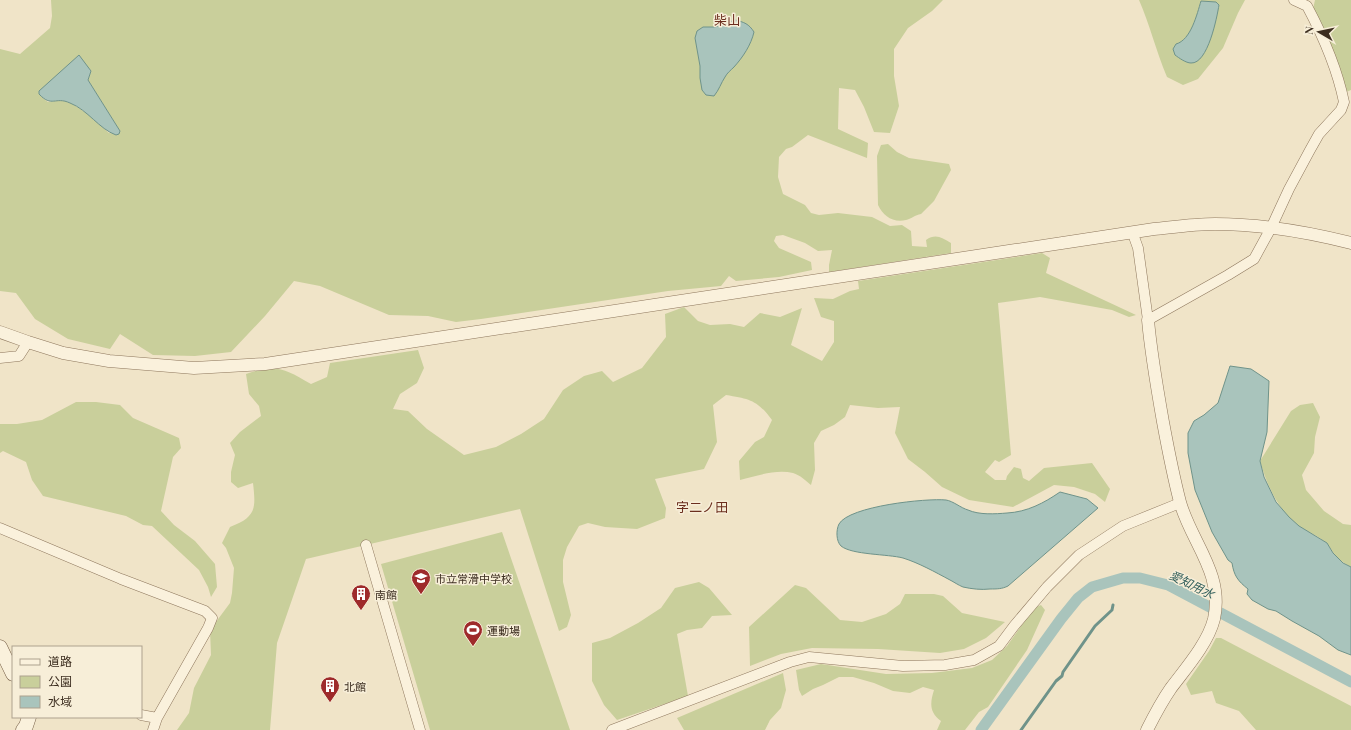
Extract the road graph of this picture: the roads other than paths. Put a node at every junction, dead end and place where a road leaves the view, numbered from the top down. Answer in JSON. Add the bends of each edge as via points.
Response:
{"nodes":[{"id":1,"x":1294,"y":0,"type":"edge"},
{"id":2,"x":1309,"y":3,"type":"edge"},
{"id":3,"x":1271,"y":228,"type":"junction"},
{"id":4,"x":1132,"y":234,"type":"junction"},
{"id":5,"x":1351,"y":243,"type":"edge"},
{"id":6,"x":1148,"y":320,"type":"junction"},
{"id":7,"x":0,"y":332,"type":"edge"},
{"id":8,"x":28,"y":342,"type":"junction"},
{"id":9,"x":0,"y":358,"type":"edge"},
{"id":10,"x":1180,"y":503,"type":"junction"},
{"id":11,"x":0,"y":528,"type":"edge"},
{"id":12,"x":366,"y":544,"type":"dead end"},
{"id":13,"x":0,"y":647,"type":"edge"},
{"id":14,"x":12,"y":672,"type":"edge"},
{"id":15,"x":142,"y":715,"type":"edge"},
{"id":16,"x":29,"y":718,"type":"edge"},
{"id":17,"x":33,"y":718,"type":"edge"},
{"id":18,"x":157,"y":718,"type":"junction"},
{"id":19,"x":23,"y":730,"type":"edge"},
{"id":20,"x":38,"y":730,"type":"edge"},
{"id":21,"x":152,"y":730,"type":"edge"},
{"id":22,"x":420,"y":730,"type":"edge"},
{"id":23,"x":612,"y":730,"type":"edge"},
{"id":24,"x":1147,"y":730,"type":"edge"}],
"edges":[{"from":1,"to":2,"type":"street"},
{"from":2,"to":3,"type":"street","via":[[1344,102],[1341,110],[1319,134]]},
{"from":3,"to":4,"type":"street","via":[[1216,224],[1154,229]]},
{"from":3,"to":5,"type":"street"},
{"from":3,"to":6,"type":"street","via":[[1254,259]]},
{"from":4,"to":6,"type":"street","via":[[1138,248]]},
{"from":4,"to":8,"type":"street","via":[[266,364],[194,368],[109,361],[63,353]]},
{"from":6,"to":10,"type":"street","via":[[1164,424]]},
{"from":7,"to":8,"type":"street"},
{"from":8,"to":9,"type":"street","via":[[19,356]]},
{"from":10,"to":23,"type":"street","via":[[1123,526],[1079,555],[1047,586],[999,646],[974,660],[945,666],[903,666],[809,657]]},
{"from":10,"to":24,"type":"street","via":[[1211,572],[1216,608],[1210,628],[1194,658],[1170,690]]},
{"from":11,"to":18,"type":"street","via":[[205,612],[212,618]]},
{"from":12,"to":22,"type":"street"},
{"from":13,"to":14,"type":"main road"},
{"from":15,"to":18,"type":"street"},
{"from":16,"to":19,"type":"main road"},
{"from":17,"to":20,"type":"main road"},
{"from":18,"to":21,"type":"street"}]}
